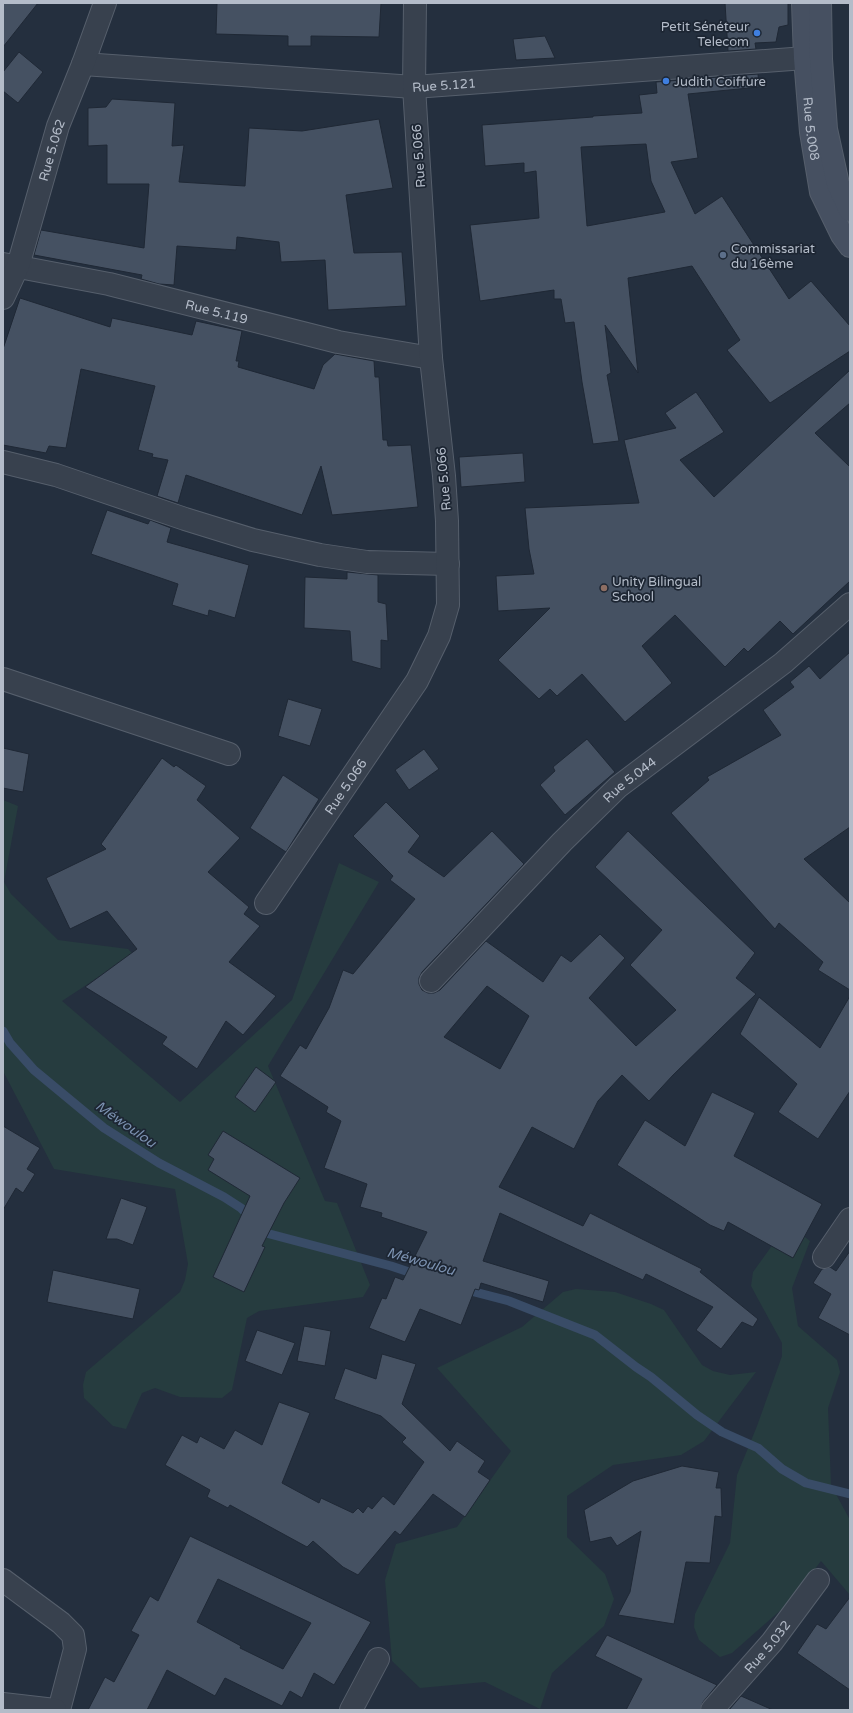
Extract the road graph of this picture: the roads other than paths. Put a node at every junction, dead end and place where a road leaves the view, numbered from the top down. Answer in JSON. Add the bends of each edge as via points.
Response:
{"nodes":[{"id":1,"x":105,"y":3,"type":"edge"},
{"id":2,"x":415,"y":3,"type":"edge"},
{"id":3,"x":803,"y":3,"type":"edge"},
{"id":4,"x":820,"y":3,"type":"edge"},
{"id":5,"x":805,"y":58,"type":"junction"},
{"id":6,"x":83,"y":64,"type":"junction"},
{"id":7,"x":414,"y":88,"type":"junction"},
{"id":8,"x":850,"y":210,"type":"edge"},
{"id":9,"x":850,"y":246,"type":"edge"},
{"id":10,"x":11,"y":265,"type":"edge"},
{"id":11,"x":3,"y":298,"type":"edge"},
{"id":12,"x":431,"y":358,"type":"junction"},
{"id":13,"x":3,"y":462,"type":"edge"},
{"id":14,"x":448,"y":564,"type":"junction"},
{"id":15,"x":850,"y":604,"type":"edge"},
{"id":16,"x":3,"y":679,"type":"edge"},
{"id":17,"x":229,"y":754,"type":"dead end"},
{"id":18,"x":266,"y":902,"type":"dead end"},
{"id":19,"x":431,"y":981,"type":"dead end"},
{"id":20,"x":850,"y":1219,"type":"edge"},
{"id":21,"x":824,"y":1257,"type":"dead end"},
{"id":22,"x":3,"y":1580,"type":"edge"},
{"id":23,"x":818,"y":1580,"type":"dead end"},
{"id":24,"x":378,"y":1659,"type":"dead end"},
{"id":25,"x":3,"y":1704,"type":"edge"},
{"id":26,"x":55,"y":1710,"type":"edge"},
{"id":27,"x":59,"y":1710,"type":"edge"},
{"id":28,"x":351,"y":1710,"type":"edge"},
{"id":29,"x":712,"y":1710,"type":"edge"}],
"edges":[{"from":1,"to":6,"type":"street","name":"Rue 5.062"},
{"from":2,"to":7,"type":"street","name":"Rue 5.066"},
{"from":3,"to":5,"type":"main road","name":"Rue 5.008"},
{"from":4,"to":8,"type":"main road","name":"Rue 5.008","via":[[826,129],[838,184]]},
{"from":5,"to":7,"type":"street","name":"Rue 5.121"},
{"from":5,"to":9,"type":"main road","name":"Rue 5.008","via":[[811,132],[821,192]]},
{"from":6,"to":7,"type":"street","name":"Rue 5.121"},
{"from":6,"to":10,"type":"street","name":"Rue 5.062","via":[[58,126]]},
{"from":7,"to":12,"type":"street","name":"Rue 5.066"},
{"from":10,"to":11,"type":"street","name":"Rue 5.062"},
{"from":10,"to":12,"type":"street","name":"Rue 5.119","via":[[116,285],[338,342]]},
{"from":12,"to":14,"type":"street","name":"Rue 5.066","via":[[444,476]]},
{"from":13,"to":14,"type":"street","via":[[56,475],[185,519],[320,555],[367,562]]},
{"from":14,"to":18,"type":"street","name":"Rue 5.066","via":[[448,604],[439,636],[417,681]]},
{"from":15,"to":19,"type":"street","name":"Rue 5.044","via":[[783,663],[618,787],[562,842]]},
{"from":16,"to":17,"type":"street"},
{"from":20,"to":21,"type":"street"},
{"from":22,"to":27,"type":"street","via":[[61,1623],[73,1635],[75,1649]]},
{"from":23,"to":29,"type":"street","name":"Rue 5.032","via":[[772,1642]]},
{"from":24,"to":28,"type":"street"},
{"from":25,"to":26,"type":"street"}]}
